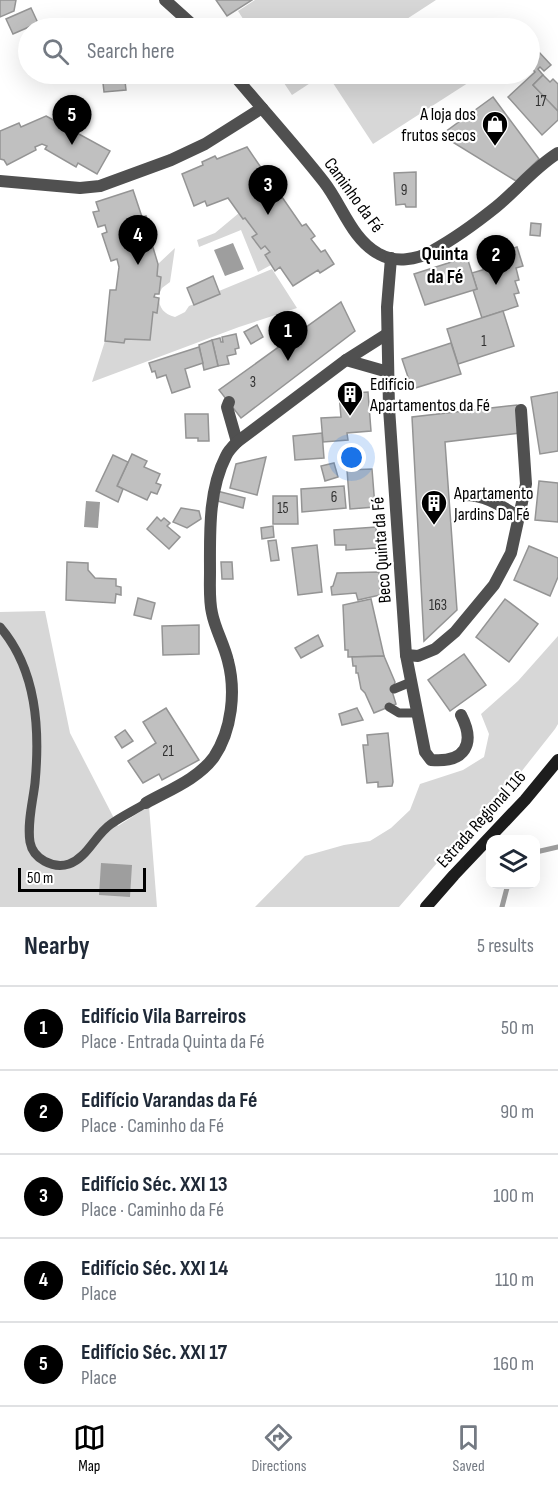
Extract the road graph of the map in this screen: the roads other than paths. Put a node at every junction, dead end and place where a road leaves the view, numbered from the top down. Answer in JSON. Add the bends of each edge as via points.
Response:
{"nodes":[{"id":1,"x":165,"y":0,"type":"edge"},
{"id":2,"x":184,"y":18,"type":"edge"},
{"id":3,"x":242,"y":84,"type":"edge"},
{"id":4,"x":262,"y":108,"type":"junction"},
{"id":5,"x":558,"y":153,"type":"edge"},
{"id":6,"x":0,"y":181,"type":"edge"},
{"id":7,"x":391,"y":258,"type":"junction"},
{"id":8,"x":387,"y":334,"type":"junction"},
{"id":9,"x":346,"y":360,"type":"junction"},
{"id":10,"x":388,"y":372,"type":"junction"},
{"id":11,"x":229,"y":402,"type":"dead end"},
{"id":12,"x":521,"y":410,"type":"dead end"},
{"id":13,"x":237,"y":442,"type":"junction"},
{"id":14,"x":462,"y":495,"type":"dead end"},
{"id":15,"x":519,"y":517,"type":"junction"},
{"id":16,"x":0,"y":627,"type":"edge"},
{"id":17,"x":406,"y":655,"type":"junction"},
{"id":18,"x":411,"y":682,"type":"junction"},
{"id":19,"x":394,"y":689,"type":"dead end"},
{"id":20,"x":389,"y":707,"type":"dead end"},
{"id":21,"x":417,"y":713,"type":"junction"},
{"id":22,"x":461,"y":715,"type":"dead end"},
{"id":23,"x":558,"y":760,"type":"edge"},
{"id":24,"x":146,"y":803,"type":"joint"},
{"id":25,"x":429,"y":906,"type":"edge"}],
"edges":[{"from":1,"to":2,"type":"street"},
{"from":3,"to":4,"type":"street","name":"Caminho da Fé"},
{"from":4,"to":6,"type":"street","via":[[205,144],[100,186]]},
{"from":4,"to":7,"type":"street","name":"Caminho da Fé","via":[[327,186],[359,237],[379,254]]},
{"from":5,"to":7,"type":"street","via":[[496,208],[444,244],[413,259]]},
{"from":7,"to":8,"type":"street","name":"Beco Quinta da Fé"},
{"from":8,"to":9,"type":"street"},
{"from":8,"to":10,"type":"street","name":"Beco Quinta da Fé"},
{"from":9,"to":10,"type":"street"},
{"from":9,"to":13,"type":"street"},
{"from":10,"to":17,"type":"street","name":"Beco Quinta da Fé"},
{"from":11,"to":13,"type":"street"},
{"from":12,"to":15,"type":"street","via":[[526,484]]},
{"from":13,"to":24,"type":"street","via":[[226,454],[215,486],[209,537],[212,614],[229,662],[232,709],[221,743],[203,769]]},
{"from":14,"to":15,"type":"street","via":[[491,500]]},
{"from":15,"to":17,"type":"street","via":[[511,553],[494,585],[462,625],[435,649],[418,656]]},
{"from":16,"to":24,"type":"lane","via":[[25,671],[36,719],[37,766],[30,827],[34,852],[51,865],[72,863],[110,824]]},
{"from":17,"to":18,"type":"street","name":"Beco Quinta da Fé"},
{"from":18,"to":19,"type":"lane"},
{"from":18,"to":21,"type":"street","name":"Beco Quinta da Fé"},
{"from":20,"to":21,"type":"lane","via":[[399,713]]},
{"from":21,"to":22,"type":"street","name":"Beco Quinta da Fé","via":[[425,752],[431,760],[443,761],[464,751],[468,743],[468,729]]},
{"from":23,"to":25,"type":"main road","name":"Estrada Regional 116"}]}
